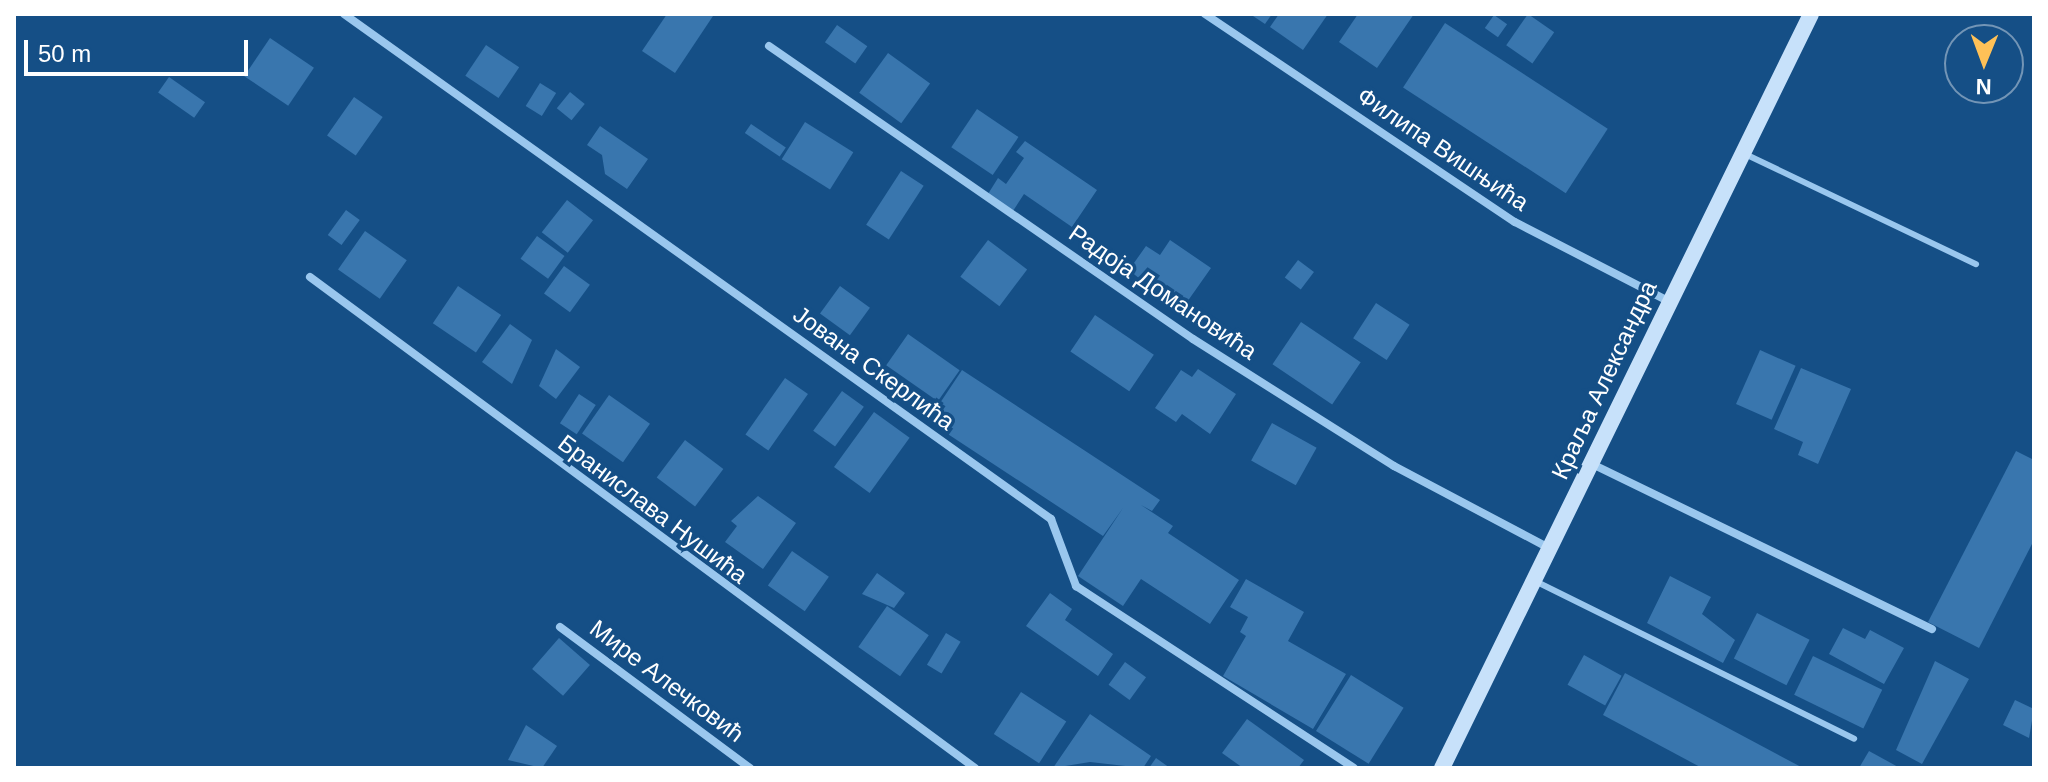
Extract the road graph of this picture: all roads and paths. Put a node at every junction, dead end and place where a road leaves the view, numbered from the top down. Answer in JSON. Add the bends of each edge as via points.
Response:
{"nodes":[{"id":1,"x":344,"y":14,"type":"edge"},
{"id":2,"x":1205,"y":14,"type":"edge"},
{"id":3,"x":1811,"y":14,"type":"edge"},
{"id":4,"x":769,"y":46,"type":"dead end"},
{"id":5,"x":1742,"y":153,"type":"junction"},
{"id":6,"x":1976,"y":264,"type":"dead end"},
{"id":7,"x":310,"y":277,"type":"dead end"},
{"id":8,"x":1668,"y":301,"type":"junction"},
{"id":9,"x":1592,"y":464,"type":"junction"},
{"id":10,"x":1549,"y":548,"type":"junction"},
{"id":11,"x":1534,"y":580,"type":"junction"},
{"id":12,"x":560,"y":627,"type":"dead end"},
{"id":13,"x":1932,"y":629,"type":"dead end"},
{"id":14,"x":1854,"y":739,"type":"dead end"},
{"id":15,"x":750,"y":768,"type":"edge"},
{"id":16,"x":975,"y":768,"type":"edge"},
{"id":17,"x":1354,"y":768,"type":"edge"},
{"id":18,"x":1442,"y":768,"type":"edge"}],
"edges":[{"from":1,"to":17,"type":"street","name":"Јована Скерлића","via":[[1051,519],[1076,586]]},
{"from":2,"to":8,"type":"street","name":"Филипа Вишњића","via":[[1515,222]]},
{"from":3,"to":5,"type":"main road","name":"Краља Александра"},
{"from":4,"to":10,"type":"street","name":"Радоја Домановића","via":[[1193,339],[1394,466]]},
{"from":5,"to":6,"type":"lane"},
{"from":5,"to":8,"type":"main road","name":"Краља Александра"},
{"from":7,"to":16,"type":"street","name":"Бранислава Нушића"},
{"from":8,"to":9,"type":"main road","name":"Краља Александра"},
{"from":9,"to":10,"type":"main road","name":"Краља Александра"},
{"from":9,"to":13,"type":"street"},
{"from":10,"to":11,"type":"main road","name":"Краља Александра"},
{"from":11,"to":14,"type":"lane"},
{"from":11,"to":18,"type":"main road","name":"Краља Александра"},
{"from":12,"to":15,"type":"street","name":"Мире Алечковић"}]}
